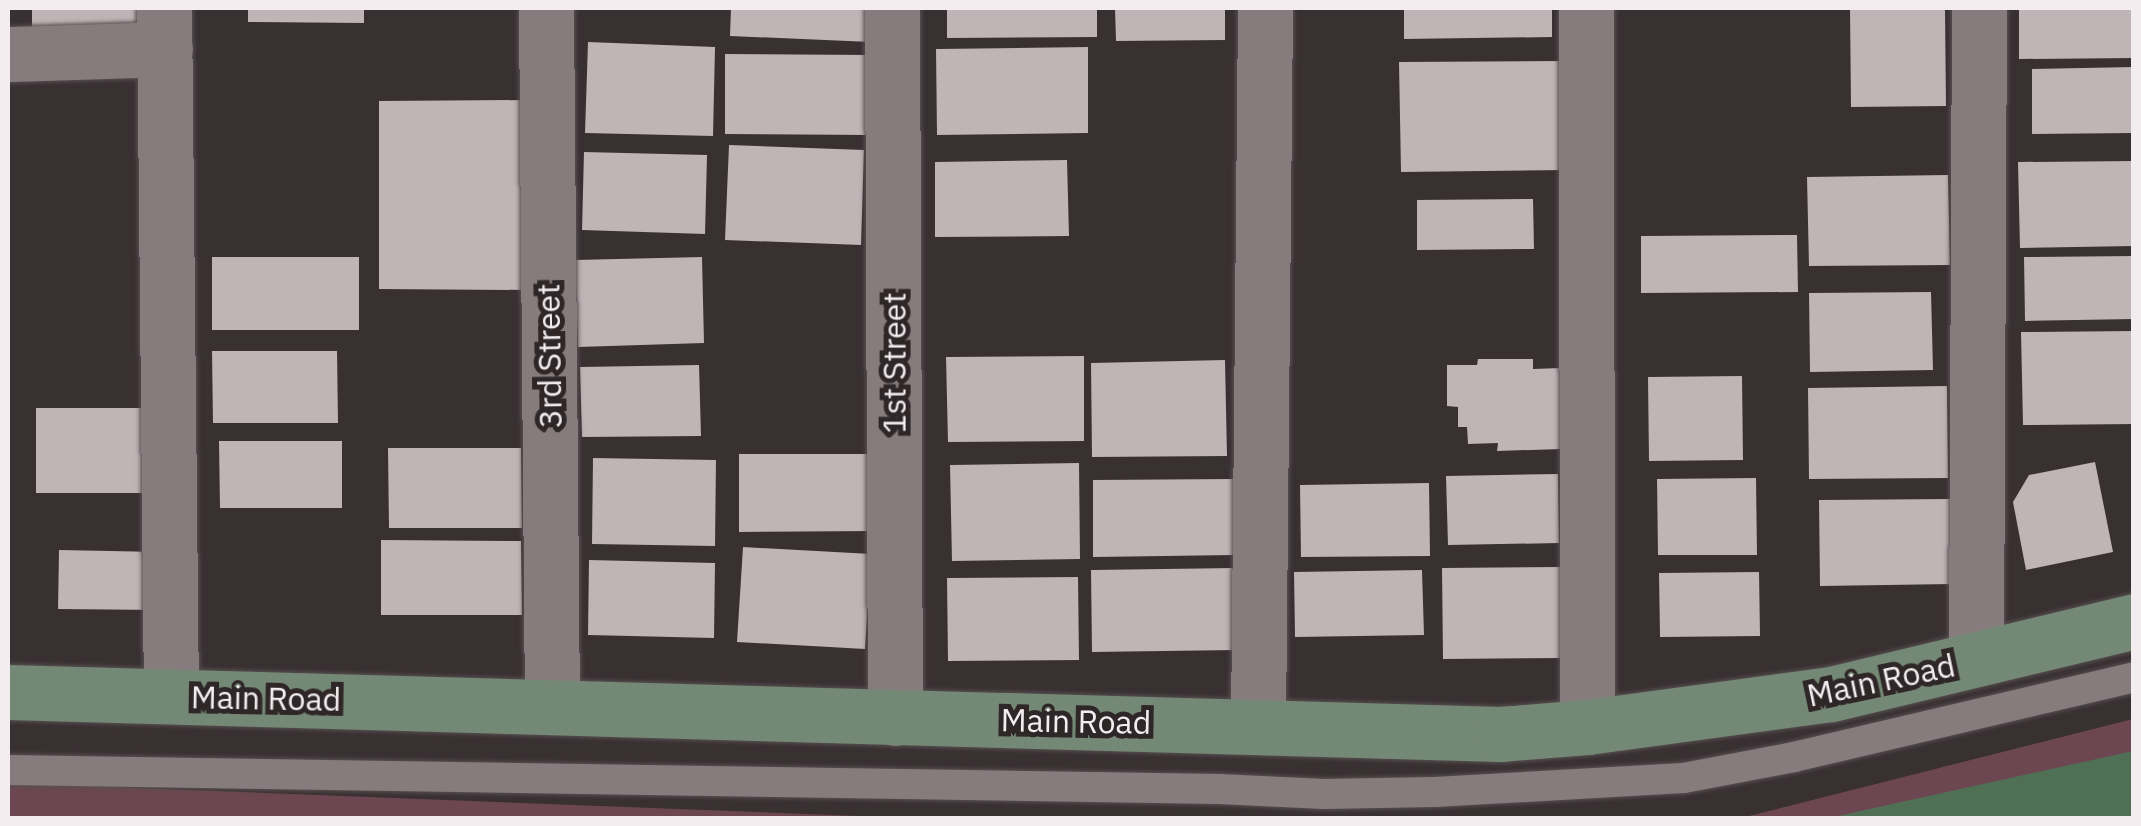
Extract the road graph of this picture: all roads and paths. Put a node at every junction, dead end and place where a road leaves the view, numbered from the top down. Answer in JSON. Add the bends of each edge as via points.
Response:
{"nodes":[{"id":1,"x":546,"y":8,"type":"edge"},
{"id":2,"x":892,"y":8,"type":"edge"},
{"id":3,"x":1265,"y":8,"type":"edge"},
{"id":4,"x":1586,"y":8,"type":"edge"},
{"id":5,"x":1979,"y":8,"type":"edge"},
{"id":6,"x":164,"y":28,"type":"edge"},
{"id":7,"x":8,"y":54,"type":"edge"},
{"id":8,"x":2134,"y":621,"type":"edge"},
{"id":9,"x":1976,"y":659,"type":"junction"},
{"id":10,"x":2134,"y":677,"type":"edge"},
{"id":11,"x":8,"y":692,"type":"edge"},
{"id":12,"x":172,"y":696,"type":"junction"},
{"id":13,"x":552,"y":705,"type":"junction"},
{"id":14,"x":896,"y":718,"type":"junction"},
{"id":15,"x":1258,"y":725,"type":"junction"},
{"id":16,"x":1587,"y":728,"type":"junction"},
{"id":17,"x":8,"y":770,"type":"edge"}],
"edges":[{"from":1,"to":13,"type":"street","name":"3rd Street"},
{"from":2,"to":14,"type":"street","name":"1st Street"},
{"from":3,"to":15,"type":"street"},
{"from":4,"to":16,"type":"street"},
{"from":5,"to":9,"type":"street"},
{"from":6,"to":7,"type":"street"},
{"from":6,"to":12,"type":"street"},
{"from":8,"to":9,"type":"street","name":"Main Road"},
{"from":9,"to":16,"type":"street","name":"Main Road","via":[[1831,694]]},
{"from":10,"to":17,"type":"lane","via":[[1684,778],[1435,792]]},
{"from":11,"to":12,"type":"street","name":"Main Road"},
{"from":12,"to":13,"type":"street","name":"Main Road"},
{"from":13,"to":14,"type":"street","name":"Main Road"},
{"from":14,"to":15,"type":"street","name":"Main Road"},
{"from":15,"to":16,"type":"street","name":"Main Road","via":[[1500,734]]}]}
